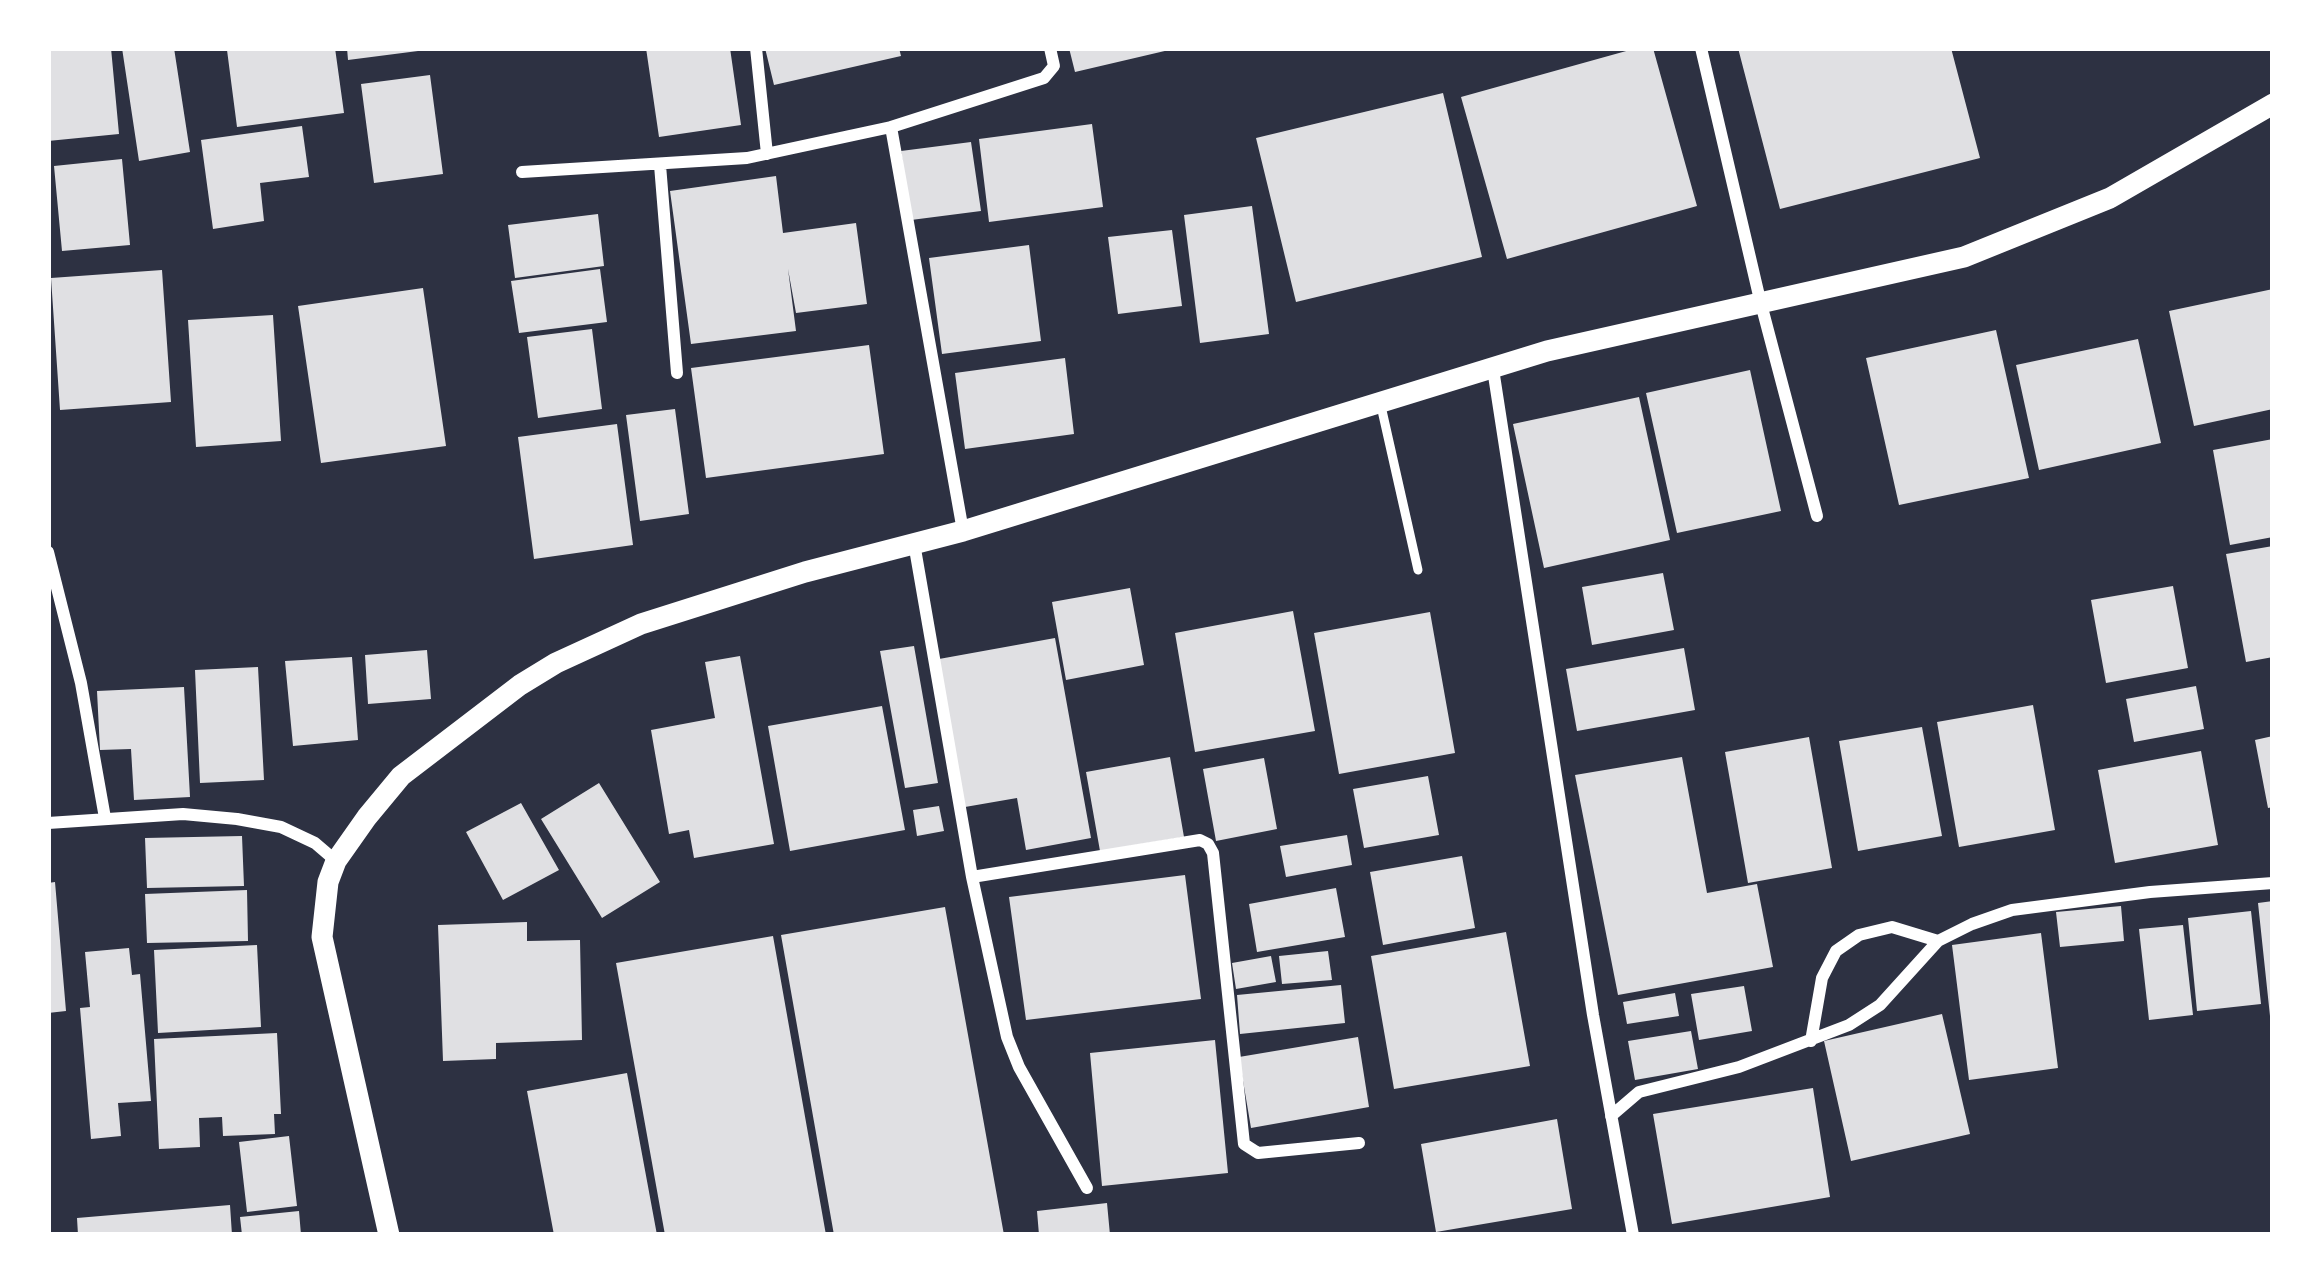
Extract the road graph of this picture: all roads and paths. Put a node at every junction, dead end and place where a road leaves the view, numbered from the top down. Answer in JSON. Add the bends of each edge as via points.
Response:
{"nodes":[{"id":1,"x":756,"y":48,"type":"edge"},
{"id":2,"x":1050,"y":48,"type":"edge"},
{"id":3,"x":1701,"y":48,"type":"edge"},
{"id":4,"x":2273,"y":104,"type":"edge"},
{"id":5,"x":891,"y":128,"type":"junction"},
{"id":6,"x":767,"y":154,"type":"junction"},
{"id":7,"x":660,"y":165,"type":"junction"},
{"id":8,"x":522,"y":172,"type":"dead end"},
{"id":9,"x":1760,"y":300,"type":"junction"},
{"id":10,"x":1492,"y":369,"type":"junction"},
{"id":11,"x":677,"y":373,"type":"dead end"},
{"id":12,"x":1380,"y":400,"type":"junction"},
{"id":13,"x":1817,"y":516,"type":"dead end"},
{"id":14,"x":962,"y":531,"type":"junction"},
{"id":15,"x":914,"y":543,"type":"junction"},
{"id":16,"x":48,"y":552,"type":"edge"},
{"id":17,"x":1418,"y":570,"type":"dead end"},
{"id":18,"x":105,"y":818,"type":"junction"},
{"id":19,"x":48,"y":823,"type":"edge"},
{"id":20,"x":336,"y":861,"type":"junction"},
{"id":21,"x":971,"y":877,"type":"junction"},
{"id":22,"x":2273,"y":883,"type":"edge"},
{"id":23,"x":1938,"y":941,"type":"junction"},
{"id":24,"x":1811,"y":1041,"type":"junction"},
{"id":25,"x":1611,"y":1116,"type":"junction"},
{"id":26,"x":1360,"y":1143,"type":"dead end"},
{"id":27,"x":1088,"y":1188,"type":"dead end"},
{"id":28,"x":389,"y":1235,"type":"edge"},
{"id":29,"x":1633,"y":1235,"type":"edge"}],
"edges":[{"from":1,"to":6,"type":"street"},
{"from":2,"to":5,"type":"street","via":[[1054,66],[1044,77]]},
{"from":3,"to":9,"type":"street"},
{"from":4,"to":9,"type":"street","via":[[2110,198],[1964,256]]},
{"from":5,"to":6,"type":"street"},
{"from":5,"to":14,"type":"street"},
{"from":6,"to":7,"type":"street"},
{"from":7,"to":8,"type":"street"},
{"from":7,"to":11,"type":"street"},
{"from":9,"to":10,"type":"street"},
{"from":9,"to":13,"type":"street"},
{"from":10,"to":12,"type":"street"},
{"from":10,"to":25,"type":"street"},
{"from":12,"to":14,"type":"street"},
{"from":12,"to":17,"type":"lane"},
{"from":14,"to":15,"type":"street"},
{"from":15,"to":20,"type":"street","via":[[641,624],[556,663],[401,776]]},
{"from":15,"to":21,"type":"street"},
{"from":16,"to":18,"type":"street"},
{"from":18,"to":19,"type":"street"},
{"from":18,"to":20,"type":"street","via":[[183,814],[281,826]]},
{"from":20,"to":28,"type":"street","via":[[322,937]]},
{"from":21,"to":26,"type":"street","via":[[1208,844],[1244,1144],[1258,1153]]},
{"from":21,"to":27,"type":"street","via":[[1007,1037]]},
{"from":22,"to":23,"type":"street","via":[[2012,910]]},
{"from":23,"to":24,"type":"street","via":[[1880,1005]]},
{"from":23,"to":24,"type":"street","via":[[1892,927],[1859,934],[1836,951],[1822,978]]},
{"from":24,"to":25,"type":"street","via":[[1639,1092]]},
{"from":25,"to":29,"type":"street"}]}
